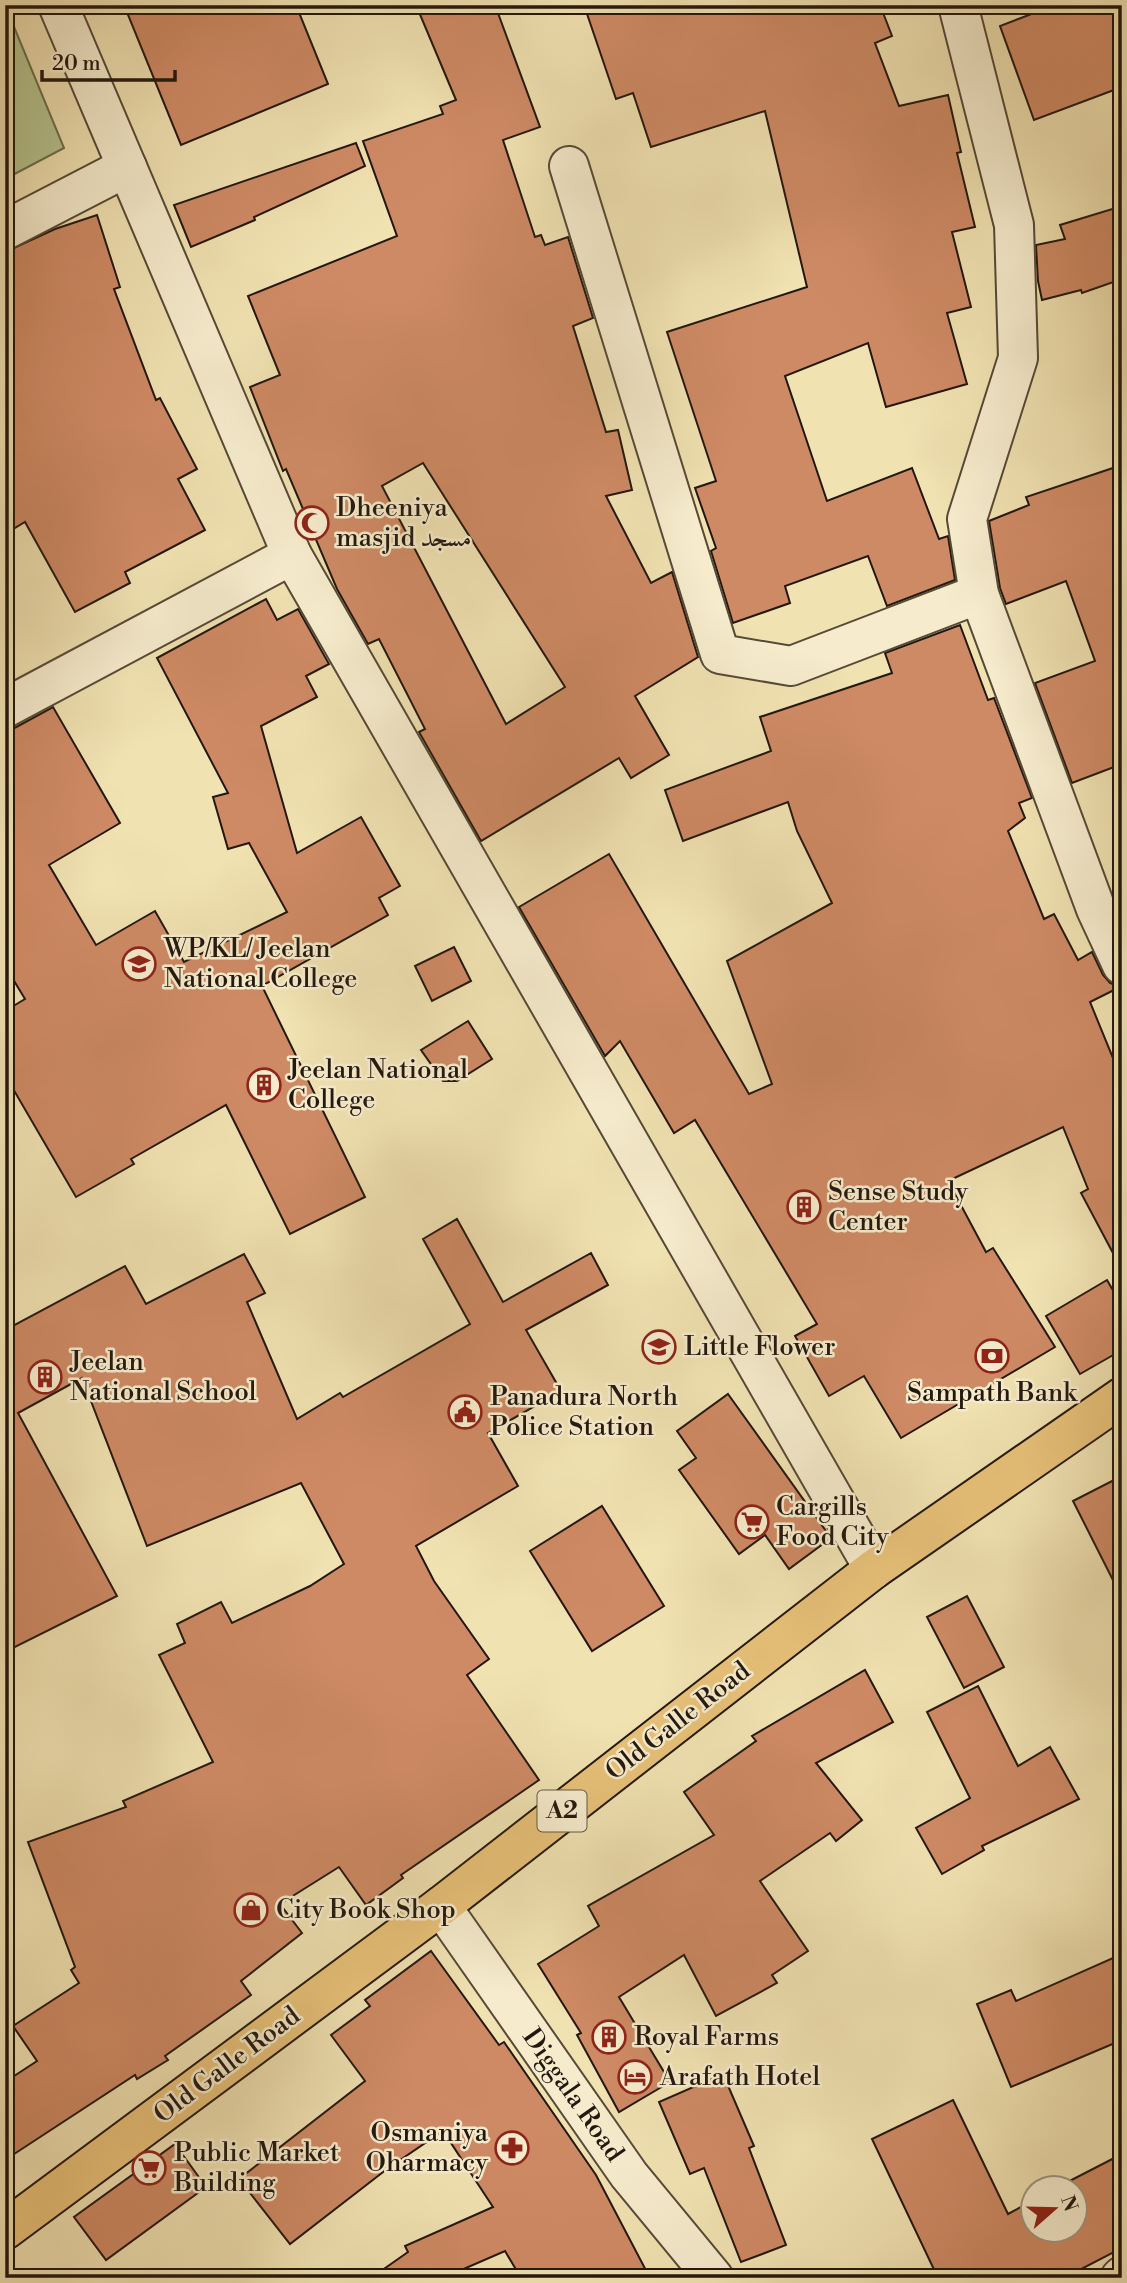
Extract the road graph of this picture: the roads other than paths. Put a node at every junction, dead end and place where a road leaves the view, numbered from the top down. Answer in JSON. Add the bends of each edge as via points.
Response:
{"nodes":[{"id":1,"x":58,"y":5,"type":"edge"},
{"id":2,"x":958,"y":5,"type":"edge"},
{"id":3,"x":569,"y":166,"type":"dead end"},
{"id":4,"x":127,"y":167,"type":"junction"},
{"id":5,"x":5,"y":230,"type":"edge"},
{"id":6,"x":292,"y":555,"type":"junction"},
{"id":7,"x":979,"y":594,"type":"junction"},
{"id":8,"x":5,"y":708,"type":"edge"},
{"id":9,"x":1122,"y":965,"type":"edge"},
{"id":10,"x":1122,"y":1397,"type":"edge"},
{"id":11,"x":874,"y":1569,"type":"junction"},
{"id":12,"x":440,"y":1906,"type":"junction"},
{"id":13,"x":5,"y":2230,"type":"edge"},
{"id":14,"x":714,"y":2278,"type":"edge"}],
"edges":[{"from":1,"to":4,"type":"street"},
{"from":2,"to":7,"type":"street","via":[[1014,225],[1018,358],[967,519]]},
{"from":3,"to":7,"type":"street","via":[[720,654],[790,666]]},
{"from":4,"to":5,"type":"street"},
{"from":4,"to":6,"type":"street"},
{"from":6,"to":8,"type":"street"},
{"from":6,"to":11,"type":"street"},
{"from":7,"to":9,"type":"street","via":[[1096,909]]},
{"from":10,"to":11,"type":"highway","name":"Old Galle Road","number":"A2"},
{"from":11,"to":12,"type":"highway","name":"Old Galle Road","number":"A2"},
{"from":12,"to":13,"type":"highway","name":"Old Galle Road","number":"A2"},
{"from":12,"to":14,"type":"street","name":"Diggala Road","via":[[629,2175]]}]}
